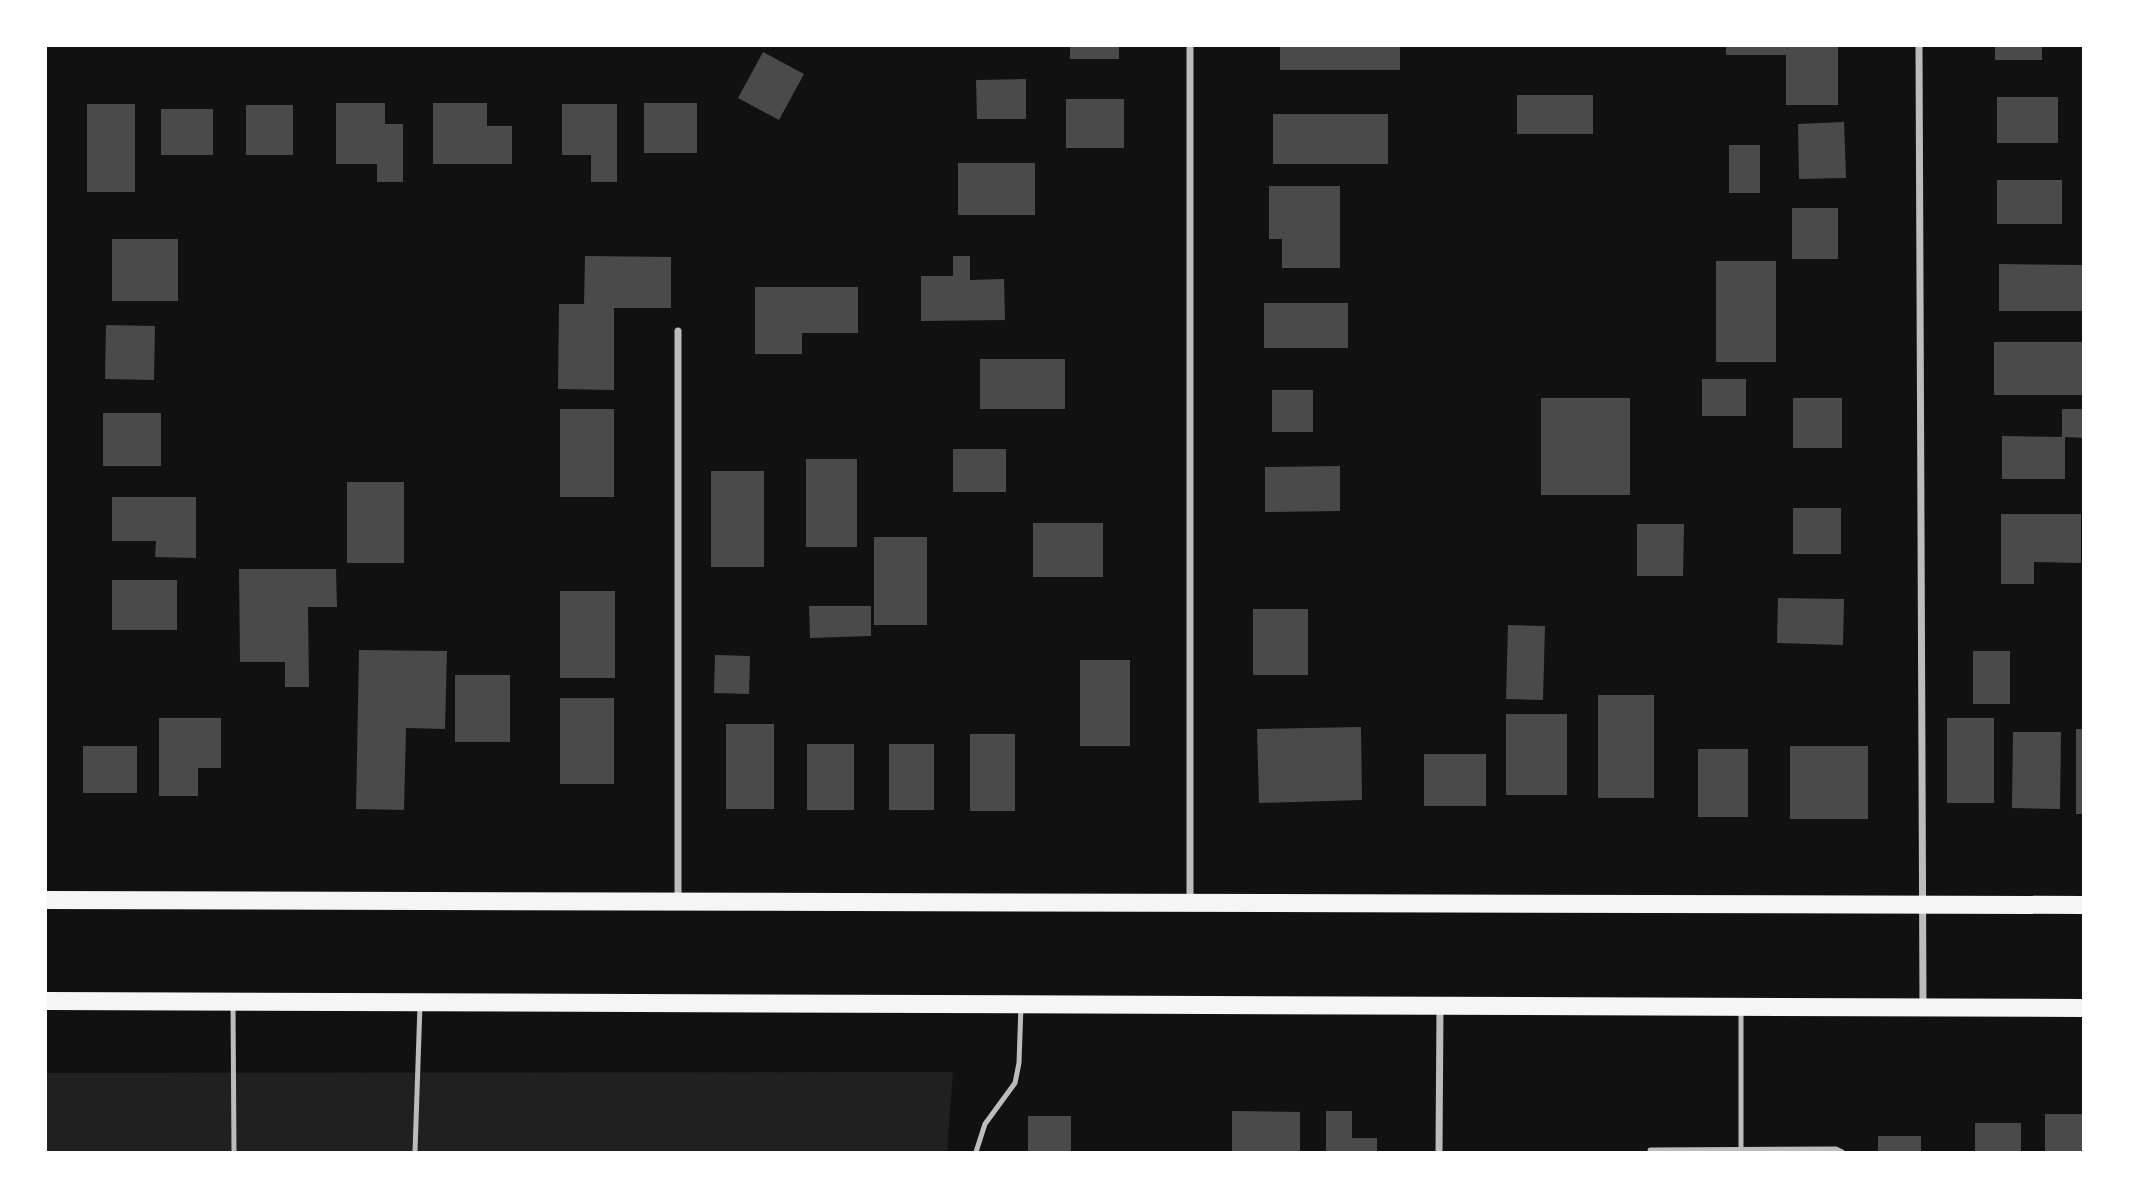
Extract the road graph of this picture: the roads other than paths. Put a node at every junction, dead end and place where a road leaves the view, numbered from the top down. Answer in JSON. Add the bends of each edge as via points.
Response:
{"nodes":[{"id":1,"x":1190,"y":46,"type":"edge"},
{"id":2,"x":1919,"y":46,"type":"edge"},
{"id":3,"x":678,"y":331,"type":"dead end"},
{"id":4,"x":46,"y":900,"type":"edge"},
{"id":5,"x":678,"y":901,"type":"junction"},
{"id":6,"x":1190,"y":903,"type":"junction"},
{"id":7,"x":1922,"y":905,"type":"junction"},
{"id":8,"x":2084,"y":905,"type":"edge"},
{"id":9,"x":46,"y":1001,"type":"edge"},
{"id":10,"x":233,"y":1001,"type":"junction"},
{"id":11,"x":420,"y":1002,"type":"junction"},
{"id":12,"x":1021,"y":1004,"type":"junction"},
{"id":13,"x":1440,"y":1005,"type":"junction"},
{"id":14,"x":1741,"y":1006,"type":"junction"},
{"id":15,"x":1923,"y":1007,"type":"junction"},
{"id":16,"x":2084,"y":1008,"type":"edge"},
{"id":17,"x":1650,"y":1150,"type":"dead end"},
{"id":18,"x":1741,"y":1150,"type":"junction"},
{"id":19,"x":234,"y":1153,"type":"edge"},
{"id":20,"x":415,"y":1153,"type":"edge"},
{"id":21,"x":976,"y":1153,"type":"edge"},
{"id":22,"x":1439,"y":1153,"type":"edge"},
{"id":23,"x":1842,"y":1153,"type":"edge"}],
"edges":[{"from":1,"to":6,"type":"street"},
{"from":2,"to":7,"type":"street"},
{"from":3,"to":5,"type":"street"},
{"from":4,"to":5,"type":"main road"},
{"from":5,"to":6,"type":"main road"},
{"from":6,"to":7,"type":"main road"},
{"from":7,"to":8,"type":"main road"},
{"from":7,"to":15,"type":"street"},
{"from":9,"to":10,"type":"main road"},
{"from":10,"to":11,"type":"main road"},
{"from":10,"to":19,"type":"lane"},
{"from":11,"to":12,"type":"main road"},
{"from":11,"to":20,"type":"lane"},
{"from":12,"to":13,"type":"main road"},
{"from":12,"to":21,"type":"lane","via":[[1015,1083],[985,1124]]},
{"from":13,"to":14,"type":"main road"},
{"from":13,"to":22,"type":"street"},
{"from":14,"to":15,"type":"main road"},
{"from":14,"to":18,"type":"lane"},
{"from":15,"to":16,"type":"main road"},
{"from":17,"to":18,"type":"lane"},
{"from":18,"to":23,"type":"lane","via":[[1836,1149]]}]}
